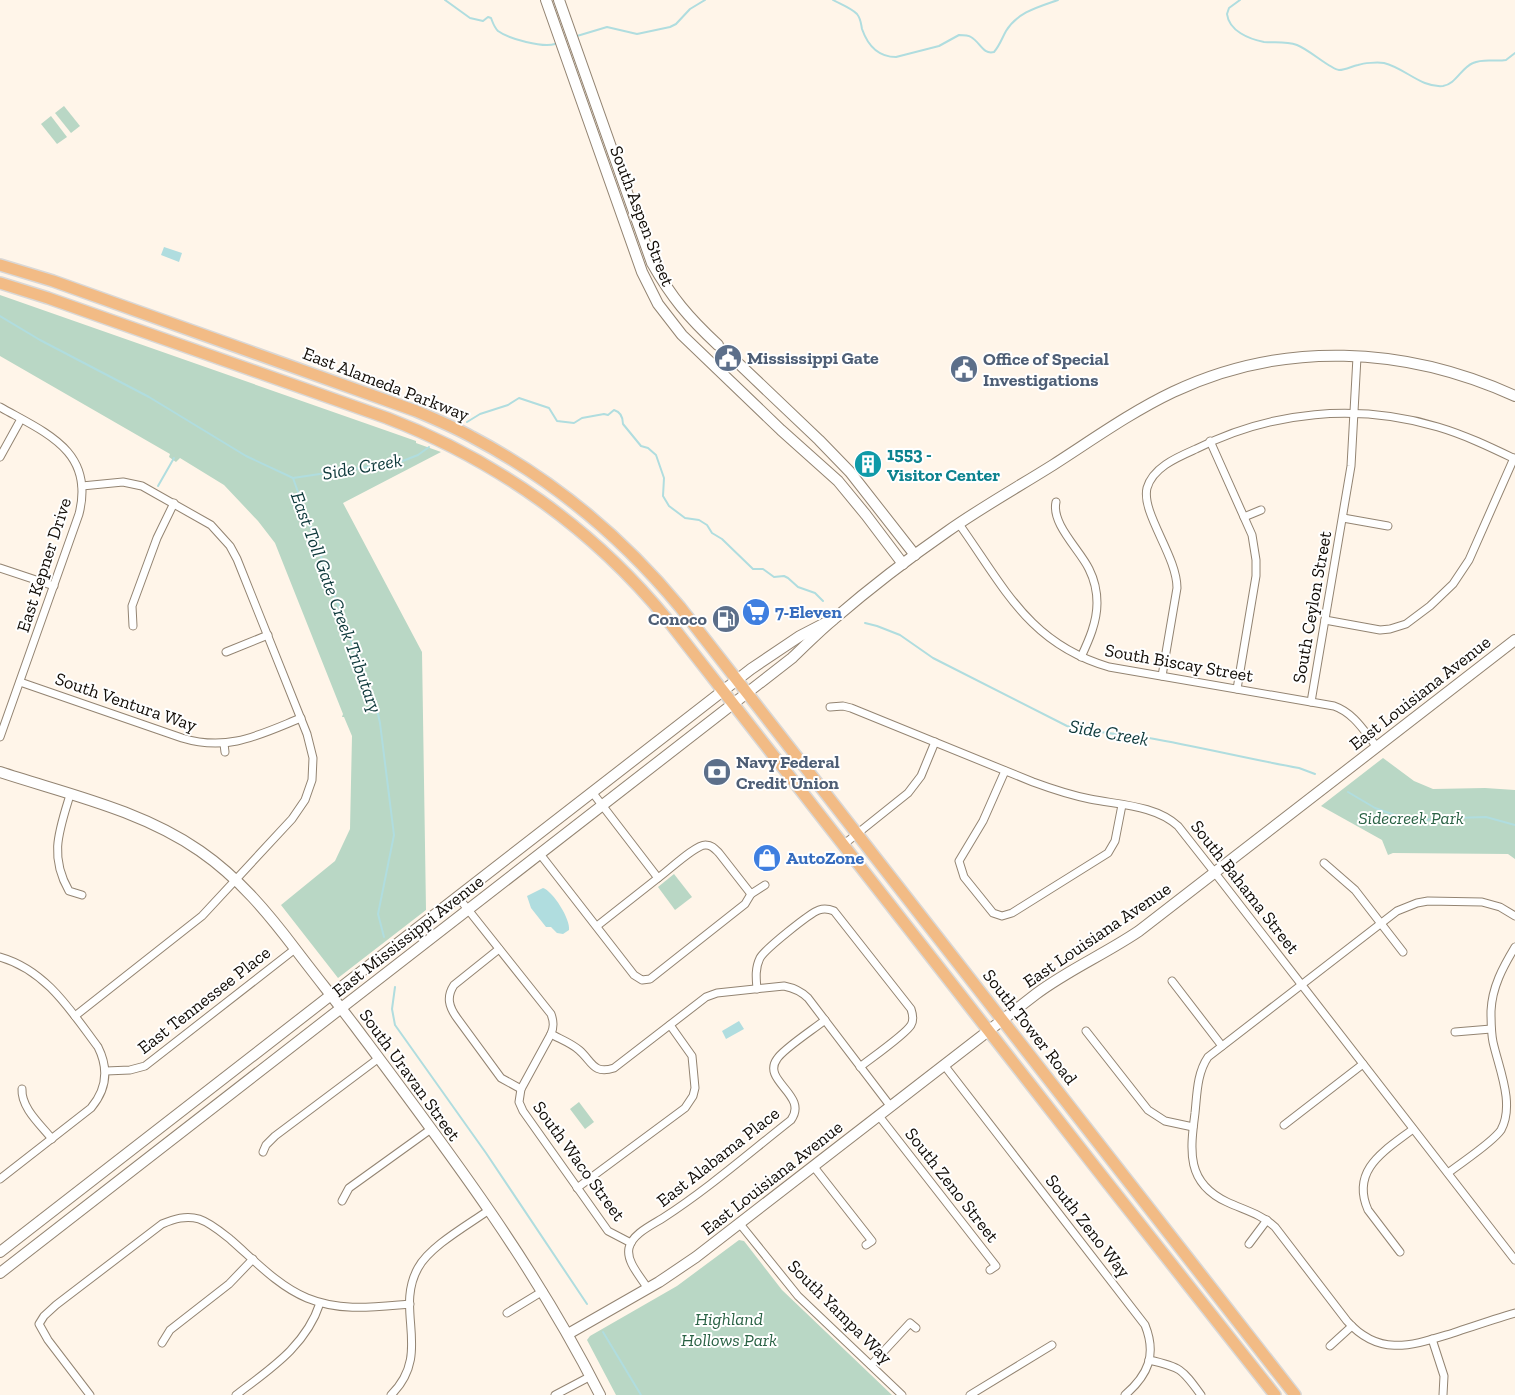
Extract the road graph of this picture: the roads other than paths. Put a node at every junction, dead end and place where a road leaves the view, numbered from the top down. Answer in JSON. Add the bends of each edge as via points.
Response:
{"nodes":[{"id":1,"x":546,"y":0,"type":"edge"},
{"id":2,"x":559,"y":0,"type":"edge"},
{"id":3,"x":0,"y":265,"type":"edge"},
{"id":4,"x":0,"y":283,"type":"edge"},
{"id":5,"x":718,"y":344,"type":"tunnel mouth"},
{"id":6,"x":1357,"y":357,"type":"junction"},
{"id":7,"x":736,"y":361,"type":"tunnel mouth"},
{"id":8,"x":1515,"y":396,"type":"edge"},
{"id":9,"x":0,"y":407,"type":"edge"},
{"id":10,"x":1355,"y":413,"type":"junction"},
{"id":11,"x":21,"y":419,"type":"junction"},
{"id":12,"x":811,"y":432,"type":"junction"},
{"id":13,"x":1210,"y":441,"type":"junction"},
{"id":14,"x":798,"y":445,"type":"junction"},
{"id":15,"x":828,"y":449,"type":"junction"},
{"id":16,"x":0,"y":458,"type":"edge"},
{"id":17,"x":1515,"y":458,"type":"edge"},
{"id":18,"x":816,"y":461,"type":"junction"},
{"id":19,"x":82,"y":486,"type":"junction"},
{"id":20,"x":1056,"y":502,"type":"dead end"},
{"id":21,"x":174,"y":504,"type":"junction"},
{"id":22,"x":1261,"y":510,"type":"dead end"},
{"id":23,"x":1244,"y":517,"type":"junction"},
{"id":24,"x":1343,"y":518,"type":"junction"},
{"id":25,"x":959,"y":524,"type":"junction"},
{"id":26,"x":1388,"y":526,"type":"dead end"},
{"id":27,"x":600,"y":548,"type":"junction"},
{"id":28,"x":915,"y":555,"type":"junction"},
{"id":29,"x":904,"y":564,"type":"junction"},
{"id":30,"x":0,"y":568,"type":"edge"},
{"id":31,"x":659,"y":582,"type":"junction"},
{"id":32,"x":54,"y":586,"type":"junction"},
{"id":33,"x":832,"y":620,"type":"junction"},
{"id":34,"x":1325,"y":620,"type":"junction"},
{"id":35,"x":133,"y":626,"type":"dead end"},
{"id":36,"x":268,"y":635,"type":"junction"},
{"id":37,"x":1515,"y":640,"type":"edge"},
{"id":38,"x":226,"y":652,"type":"dead end"},
{"id":39,"x":1081,"y":657,"type":"junction"},
{"id":40,"x":1162,"y":676,"type":"junction"},
{"id":41,"x":737,"y":680,"type":"junction"},
{"id":42,"x":20,"y":682,"type":"junction"},
{"id":43,"x":1237,"y":689,"type":"junction"},
{"id":44,"x":723,"y":690,"type":"junction"},
{"id":45,"x":747,"y":693,"type":"junction"},
{"id":46,"x":1311,"y":702,"type":"junction"},
{"id":47,"x":733,"y":703,"type":"junction"},
{"id":48,"x":830,"y":707,"type":"dead end"},
{"id":49,"x":301,"y":718,"type":"junction"},
{"id":50,"x":0,"y":737,"type":"edge"},
{"id":51,"x":935,"y":742,"type":"junction"},
{"id":52,"x":224,"y":744,"type":"junction"},
{"id":53,"x":1377,"y":747,"type":"junction"},
{"id":54,"x":224,"y":752,"type":"dead end"},
{"id":55,"x":1005,"y":771,"type":"junction"},
{"id":56,"x":0,"y":772,"type":"edge"},
{"id":57,"x":592,"y":792,"type":"junction"},
{"id":58,"x":70,"y":795,"type":"junction"},
{"id":59,"x":603,"y":805,"type":"junction"},
{"id":60,"x":1122,"y":805,"type":"junction"},
{"id":61,"x":857,"y":834,"type":"junction"},
{"id":62,"x":843,"y":844,"type":"junction"},
{"id":63,"x":540,"y":854,"type":"junction"},
{"id":64,"x":1324,"y":863,"type":"dead end"},
{"id":65,"x":1215,"y":872,"type":"junction"},
{"id":66,"x":658,"y":878,"type":"junction"},
{"id":67,"x":236,"y":880,"type":"junction"},
{"id":68,"x":765,"y":885,"type":"dead end"},
{"id":69,"x":751,"y":894,"type":"junction"},
{"id":70,"x":82,"y":895,"type":"dead end"},
{"id":71,"x":458,"y":897,"type":"junction"},
{"id":72,"x":468,"y":910,"type":"junction"},
{"id":73,"x":1515,"y":916,"type":"edge"},
{"id":74,"x":1381,"y":923,"type":"junction"},
{"id":75,"x":597,"y":926,"type":"junction"},
{"id":76,"x":1515,"y":947,"type":"edge"},
{"id":77,"x":295,"y":949,"type":"junction"},
{"id":78,"x":499,"y":949,"type":"junction"},
{"id":79,"x":1403,"y":952,"type":"dead end"},
{"id":80,"x":0,"y":958,"type":"edge"},
{"id":81,"x":1172,"y":981,"type":"dead end"},
{"id":82,"x":1302,"y":984,"type":"junction"},
{"id":83,"x":757,"y":989,"type":"junction"},
{"id":84,"x":331,"y":995,"type":"junction"},
{"id":85,"x":341,"y":1008,"type":"junction"},
{"id":86,"x":75,"y":1016,"type":"junction"},
{"id":87,"x":825,"y":1020,"type":"junction"},
{"id":88,"x":1002,"y":1020,"type":"junction"},
{"id":89,"x":670,"y":1025,"type":"junction"},
{"id":90,"x":1491,"y":1029,"type":"junction"},
{"id":91,"x":988,"y":1031,"type":"junction"},
{"id":92,"x":1086,"y":1032,"type":"dead end"},
{"id":93,"x":1455,"y":1032,"type":"dead end"},
{"id":94,"x":551,"y":1034,"type":"junction"},
{"id":95,"x":1222,"y":1046,"type":"junction"},
{"id":96,"x":379,"y":1058,"type":"junction"},
{"id":97,"x":1363,"y":1064,"type":"junction"},
{"id":98,"x":944,"y":1065,"type":"junction"},
{"id":99,"x":860,"y":1066,"type":"junction"},
{"id":100,"x":106,"y":1071,"type":"junction"},
{"id":101,"x":22,"y":1089,"type":"dead end"},
{"id":102,"x":521,"y":1089,"type":"junction"},
{"id":103,"x":890,"y":1107,"type":"junction"},
{"id":104,"x":879,"y":1116,"type":"junction"},
{"id":105,"x":1284,"y":1125,"type":"dead end"},
{"id":106,"x":1193,"y":1126,"type":"junction"},
{"id":107,"x":431,"y":1129,"type":"junction"},
{"id":108,"x":1413,"y":1129,"type":"junction"},
{"id":109,"x":52,"y":1139,"type":"junction"},
{"id":110,"x":263,"y":1152,"type":"dead end"},
{"id":111,"x":814,"y":1167,"type":"junction"},
{"id":112,"x":1448,"y":1173,"type":"junction"},
{"id":113,"x":0,"y":1179,"type":"edge"},
{"id":114,"x":577,"y":1188,"type":"junction"},
{"id":115,"x":342,"y":1200,"type":"dead end"},
{"id":116,"x":488,"y":1210,"type":"junction"},
{"id":117,"x":1267,"y":1220,"type":"junction"},
{"id":118,"x":740,"y":1224,"type":"junction"},
{"id":119,"x":631,"y":1243,"type":"junction"},
{"id":120,"x":1249,"y":1244,"type":"dead end"},
{"id":121,"x":866,"y":1245,"type":"dead end"},
{"id":122,"x":0,"y":1252,"type":"edge"},
{"id":123,"x":1400,"y":1252,"type":"dead end"},
{"id":124,"x":253,"y":1259,"type":"junction"},
{"id":125,"x":1515,"y":1260,"type":"edge"},
{"id":126,"x":990,"y":1270,"type":"dead end"},
{"id":127,"x":0,"y":1274,"type":"edge"},
{"id":128,"x":648,"y":1289,"type":"junction"},
{"id":129,"x":543,"y":1291,"type":"junction"},
{"id":130,"x":320,"y":1303,"type":"junction"},
{"id":131,"x":410,"y":1304,"type":"junction"},
{"id":132,"x":507,"y":1313,"type":"dead end"},
{"id":133,"x":1515,"y":1313,"type":"edge"},
{"id":134,"x":1352,"y":1326,"type":"junction"},
{"id":135,"x":916,"y":1328,"type":"dead end"},
{"id":136,"x":568,"y":1334,"type":"junction"},
{"id":137,"x":1432,"y":1339,"type":"junction"},
{"id":138,"x":162,"y":1343,"type":"dead end"},
{"id":139,"x":1052,"y":1344,"type":"dead end"},
{"id":140,"x":1330,"y":1346,"type":"dead end"},
{"id":141,"x":1149,"y":1360,"type":"junction"},
{"id":142,"x":871,"y":1365,"type":"junction"},
{"id":143,"x":591,"y":1376,"type":"junction"},
{"id":144,"x":90,"y":1395,"type":"edge"},
{"id":145,"x":236,"y":1395,"type":"edge"},
{"id":146,"x":391,"y":1395,"type":"edge"},
{"id":147,"x":555,"y":1395,"type":"edge"},
{"id":148,"x":600,"y":1395,"type":"edge"},
{"id":149,"x":902,"y":1395,"type":"edge"},
{"id":150,"x":970,"y":1395,"type":"edge"},
{"id":151,"x":1125,"y":1395,"type":"edge"},
{"id":152,"x":1202,"y":1395,"type":"edge"},
{"id":153,"x":1276,"y":1395,"type":"edge"},
{"id":154,"x":1295,"y":1395,"type":"edge"},
{"id":155,"x":1443,"y":1395,"type":"edge"}],
"edges":[{"from":1,"to":14,"type":"street","name":"South Aspen Street","via":[[642,272],[658,304],[682,335]]},
{"from":2,"to":5,"type":"street","name":"South Aspen Street","via":[[652,263],[682,310]]},
{"from":3,"to":31,"type":"main road","name":"East Alameda Parkway","via":[[363,391],[460,430],[520,464],[573,502]]},
{"from":4,"to":27,"type":"main road","name":"East Alameda Parkway","via":[[422,432],[519,485]]},
{"from":6,"to":8,"type":"street","name":"East Mississippi Avenue","via":[[1429,366]]},
{"from":6,"to":10,"type":"street","name":"South Ceylon Street"},
{"from":6,"to":25,"type":"street","name":"East Mississippi Avenue","via":[[1281,358],[1229,370],[1192,384],[1150,404]]},
{"from":7,"to":12,"type":"street"},
{"from":9,"to":11,"type":"street","name":"East Kepner Drive"},
{"from":10,"to":13,"type":"street","via":[[1275,420]]},
{"from":10,"to":17,"type":"street","via":[[1389,416],[1438,427]]},
{"from":10,"to":24,"type":"street","name":"South Ceylon Street"},
{"from":11,"to":16,"type":"street"},
{"from":11,"to":19,"type":"street","name":"East Kepner Drive","via":[[65,447],[76,464]]},
{"from":12,"to":14,"type":"street"},
{"from":12,"to":15,"type":"street"},
{"from":13,"to":23,"type":"street"},
{"from":13,"to":40,"type":"street","via":[[1158,470],[1147,489],[1149,509],[1173,563],[1177,580]]},
{"from":14,"to":18,"type":"street","name":"South Aspen Street"},
{"from":15,"to":18,"type":"street"},
{"from":15,"to":28,"type":"street","via":[[860,482]]},
{"from":17,"to":34,"type":"street","via":[[1468,560],[1453,584],[1430,606],[1406,624],[1390,630]]},
{"from":18,"to":29,"type":"street","name":"South Aspen Street","via":[[849,493]]},
{"from":19,"to":21,"type":"street","via":[[134,484]]},
{"from":19,"to":32,"type":"street","name":"East Kepner Drive","via":[[79,514]]},
{"from":20,"to":39,"type":"street","via":[[1056,517],[1090,570],[1096,590],[1096,616]]},
{"from":21,"to":35,"type":"street","via":[[157,538],[132,606]]},
{"from":21,"to":36,"type":"street","via":[[211,525],[230,546]]},
{"from":22,"to":23,"type":"street"},
{"from":23,"to":43,"type":"street","via":[[1254,545],[1256,576]]},
{"from":24,"to":26,"type":"street","name":"South Ceylon Street"},
{"from":24,"to":34,"type":"street","name":"South Ceylon Street"},
{"from":25,"to":28,"type":"street","name":"East Mississippi Avenue"},
{"from":25,"to":39,"type":"street","name":"South Biscay Street","via":[[1029,621],[1053,642]]},
{"from":27,"to":31,"type":"main road","via":[[617,556],[644,583]]},
{"from":27,"to":44,"type":"main road","name":"East Alameda Parkway","via":[[659,608]]},
{"from":28,"to":29,"type":"street","name":"East Mississippi Avenue"},
{"from":29,"to":33,"type":"street","name":"East Mississippi Avenue"},
{"from":30,"to":32,"type":"street"},
{"from":31,"to":41,"type":"main road","name":"East Alameda Parkway"},
{"from":32,"to":42,"type":"street","name":"East Kepner Drive"},
{"from":33,"to":41,"type":"street","name":"East Mississippi Avenue","via":[[798,637]]},
{"from":33,"to":45,"type":"street","name":"East Mississippi Avenue","via":[[804,648]]},
{"from":34,"to":46,"type":"street","name":"South Ceylon Street"},
{"from":36,"to":38,"type":"street"},
{"from":36,"to":49,"type":"street"},
{"from":37,"to":53,"type":"street","name":"East Louisiana Avenue"},
{"from":39,"to":40,"type":"street","name":"South Biscay Street","via":[[1109,667]]},
{"from":40,"to":43,"type":"street","name":"South Biscay Street"},
{"from":41,"to":44,"type":"street","name":"East Mississippi Avenue"},
{"from":41,"to":45,"type":"main road","name":"South Tower Road"},
{"from":42,"to":50,"type":"street","name":"East Kepner Drive"},
{"from":42,"to":52,"type":"street","name":"South Ventura Way","via":[[182,738]]},
{"from":43,"to":46,"type":"street","name":"South Biscay Street"},
{"from":44,"to":47,"type":"main road","name":"South Tower Road"},
{"from":44,"to":57,"type":"street","name":"East Mississippi Avenue"},
{"from":45,"to":47,"type":"street","name":"East Mississippi Avenue"},
{"from":45,"to":61,"type":"main road","name":"South Tower Road"},
{"from":46,"to":53,"type":"street","name":"South Biscay Street","via":[[1334,706],[1348,713]]},
{"from":47,"to":59,"type":"street","name":"East Mississippi Avenue"},
{"from":47,"to":62,"type":"main road","name":"South Tower Road"},
{"from":48,"to":51,"type":"street","name":"South Bahama Street","via":[[851,708]]},
{"from":49,"to":52,"type":"street","name":"South Ventura Way","via":[[250,739]]},
{"from":49,"to":67,"type":"street","via":[[313,758],[308,792],[292,819]]},
{"from":51,"to":55,"type":"street","name":"South Bahama Street"},
{"from":51,"to":61,"type":"street","via":[[921,776],[908,793]]},
{"from":52,"to":54,"type":"street"},
{"from":53,"to":65,"type":"street","name":"East Louisiana Avenue"},
{"from":55,"to":60,"type":"street","name":"South Bahama Street","via":[[1060,792]]},
{"from":55,"to":60,"type":"street","via":[[983,821],[959,861],[964,877],[993,914],[1012,913],[1108,853],[1115,842]]},
{"from":56,"to":58,"type":"street","name":"South Uravan Street"},
{"from":57,"to":59,"type":"street"},
{"from":57,"to":71,"type":"street","name":"East Mississippi Avenue"},
{"from":58,"to":67,"type":"street","name":"South Uravan Street","via":[[162,829],[199,850]]},
{"from":58,"to":70,"type":"street","via":[[57,839],[57,861],[69,891]]},
{"from":59,"to":63,"type":"street","name":"East Mississippi Avenue"},
{"from":59,"to":66,"type":"street"},
{"from":60,"to":65,"type":"street","name":"South Bahama Street","via":[[1155,811],[1172,820]]},
{"from":61,"to":62,"type":"street"},
{"from":61,"to":88,"type":"main road","name":"South Tower Road"},
{"from":62,"to":91,"type":"main road","name":"South Tower Road"},
{"from":63,"to":72,"type":"street","name":"East Mississippi Avenue"},
{"from":63,"to":75,"type":"street"},
{"from":64,"to":74,"type":"street","via":[[1356,890]]},
{"from":65,"to":82,"type":"street","name":"South Bahama Street"},
{"from":65,"to":88,"type":"street","name":"East Louisiana Avenue","via":[[1126,939],[1058,978]]},
{"from":66,"to":69,"type":"street","via":[[699,846],[709,844]]},
{"from":66,"to":75,"type":"street"},
{"from":67,"to":77,"type":"street","name":"South Uravan Street","via":[[260,904]]},
{"from":67,"to":86,"type":"street","via":[[192,925]]},
{"from":68,"to":69,"type":"street"},
{"from":69,"to":75,"type":"street","via":[[745,904],[650,979],[642,980],[634,975]]},
{"from":71,"to":72,"type":"street"},
{"from":71,"to":84,"type":"street","name":"East Mississippi Avenue"},
{"from":72,"to":78,"type":"street"},
{"from":72,"to":85,"type":"street","name":"East Mississippi Avenue"},
{"from":73,"to":74,"type":"street","via":[[1482,902],[1428,901],[1407,906]]},
{"from":74,"to":79,"type":"street"},
{"from":74,"to":82,"type":"street"},
{"from":76,"to":90,"type":"street","via":[[1495,987]]},
{"from":77,"to":84,"type":"street","name":"South Uravan Street"},
{"from":77,"to":100,"type":"street","name":"East Tennessee Place","via":[[145,1066]]},
{"from":78,"to":94,"type":"street","via":[[551,1014],[554,1026]]},
{"from":78,"to":102,"type":"street","via":[[454,985],[449,1000],[452,1011],[501,1078]]},
{"from":80,"to":86,"type":"street","via":[[17,963],[42,979]]},
{"from":81,"to":95,"type":"street"},
{"from":82,"to":95,"type":"street"},
{"from":82,"to":97,"type":"street","name":"South Bahama Street"},
{"from":83,"to":87,"type":"street","via":[[784,986],[798,990]]},
{"from":83,"to":89,"type":"street","via":[[706,997]]},
{"from":83,"to":99,"type":"street","via":[[757,966],[764,953],[817,910],[834,912],[913,1014],[908,1029]]},
{"from":84,"to":85,"type":"street","name":"South Uravan Street"},
{"from":84,"to":122,"type":"street","name":"East Mississippi Avenue"},
{"from":85,"to":96,"type":"street","name":"South Uravan Street"},
{"from":85,"to":127,"type":"street","name":"East Mississippi Avenue"},
{"from":86,"to":100,"type":"street","via":[[98,1047]]},
{"from":87,"to":99,"type":"street"},
{"from":87,"to":119,"type":"street","name":"East Alabama Place","via":[[779,1056],[774,1065],[775,1076],[795,1104],[795,1115],[791,1120]]},
{"from":88,"to":91,"type":"street","name":"East Louisiana Avenue"},
{"from":88,"to":154,"type":"main road","name":"South Tower Road"},
{"from":89,"to":94,"type":"street","via":[[608,1070],[591,1065],[578,1048]]},
{"from":89,"to":114,"type":"street","via":[[692,1056],[695,1088],[690,1102]]},
{"from":90,"to":93,"type":"street"},
{"from":90,"to":112,"type":"street","via":[[1509,1097],[1506,1123],[1497,1135]]},
{"from":91,"to":98,"type":"street","name":"East Louisiana Avenue"},
{"from":91,"to":153,"type":"main road","name":"South Tower Road"},
{"from":92,"to":106,"type":"street","via":[[1148,1110],[1165,1121]]},
{"from":94,"to":102,"type":"street","name":"South Waco Street"},
{"from":95,"to":106,"type":"street","via":[[1201,1069]]},
{"from":96,"to":107,"type":"street","name":"South Uravan Street"},
{"from":96,"to":110,"type":"street","via":[[275,1136]]},
{"from":97,"to":105,"type":"street"},
{"from":97,"to":108,"type":"street","name":"South Bahama Street"},
{"from":98,"to":103,"type":"street","name":"East Louisiana Avenue"},
{"from":98,"to":141,"type":"street","name":"South Zeno Way","via":[[1141,1318],[1150,1341]]},
{"from":99,"to":103,"type":"street"},
{"from":100,"to":109,"type":"street","via":[[98,1100]]},
{"from":101,"to":109,"type":"street","via":[[25,1104]]},
{"from":102,"to":114,"type":"street","name":"South Waco Street","via":[[519,1102],[523,1111]]},
{"from":103,"to":104,"type":"street","name":"East Louisiana Avenue"},
{"from":104,"to":111,"type":"street","name":"East Louisiana Avenue"},
{"from":104,"to":126,"type":"street","name":"South Zeno Street","via":[[996,1266]]},
{"from":106,"to":117,"type":"street","via":[[1191,1155],[1201,1181],[1219,1198]]},
{"from":107,"to":115,"type":"street","via":[[350,1188]]},
{"from":107,"to":116,"type":"street","name":"South Uravan Street"},
{"from":108,"to":112,"type":"street","name":"South Bahama Street"},
{"from":108,"to":123,"type":"street","via":[[1370,1165],[1363,1188],[1368,1210]]},
{"from":109,"to":113,"type":"street"},
{"from":111,"to":118,"type":"street","name":"East Louisiana Avenue"},
{"from":111,"to":121,"type":"street","via":[[872,1241]]},
{"from":112,"to":125,"type":"street","name":"South Bahama Street"},
{"from":114,"to":119,"type":"street","name":"South Waco Street","via":[[608,1231]]},
{"from":116,"to":129,"type":"street","name":"South Uravan Street"},
{"from":116,"to":131,"type":"street","via":[[424,1258],[411,1284]]},
{"from":117,"to":120,"type":"street"},
{"from":117,"to":134,"type":"street"},
{"from":118,"to":128,"type":"street","name":"East Louisiana Avenue"},
{"from":118,"to":142,"type":"street","name":"South Yampa Way","via":[[798,1296]]},
{"from":119,"to":128,"type":"street","name":"South Waco Street","via":[[631,1261]]},
{"from":124,"to":130,"type":"street","via":[[294,1291]]},
{"from":124,"to":138,"type":"street","via":[[229,1284],[170,1330]]},
{"from":124,"to":144,"type":"street","via":[[208,1223],[190,1218],[170,1220],[56,1305],[40,1324],[48,1340]]},
{"from":128,"to":136,"type":"street","name":"East Louisiana Avenue"},
{"from":129,"to":132,"type":"street"},
{"from":129,"to":136,"type":"street","name":"South Uravan Street"},
{"from":130,"to":131,"type":"street","via":[[358,1308]]},
{"from":130,"to":145,"type":"street","via":[[306,1332],[290,1352]]},
{"from":131,"to":146,"type":"street","via":[[411,1358],[402,1381]]},
{"from":133,"to":137,"type":"street"},
{"from":134,"to":137,"type":"street","via":[[1369,1339],[1389,1345],[1410,1346]]},
{"from":134,"to":140,"type":"street"},
{"from":135,"to":142,"type":"street","via":[[910,1323]]},
{"from":136,"to":143,"type":"street","name":"South Uravan Street"},
{"from":137,"to":155,"type":"street","via":[[1444,1376]]},
{"from":139,"to":150,"type":"street"},
{"from":141,"to":151,"type":"street","via":[[1140,1380]]},
{"from":141,"to":152,"type":"street","via":[[1177,1368]]},
{"from":142,"to":149,"type":"street","name":"South Yampa Way"},
{"from":143,"to":147,"type":"street"},
{"from":143,"to":148,"type":"street","name":"South Uravan Street"}]}
